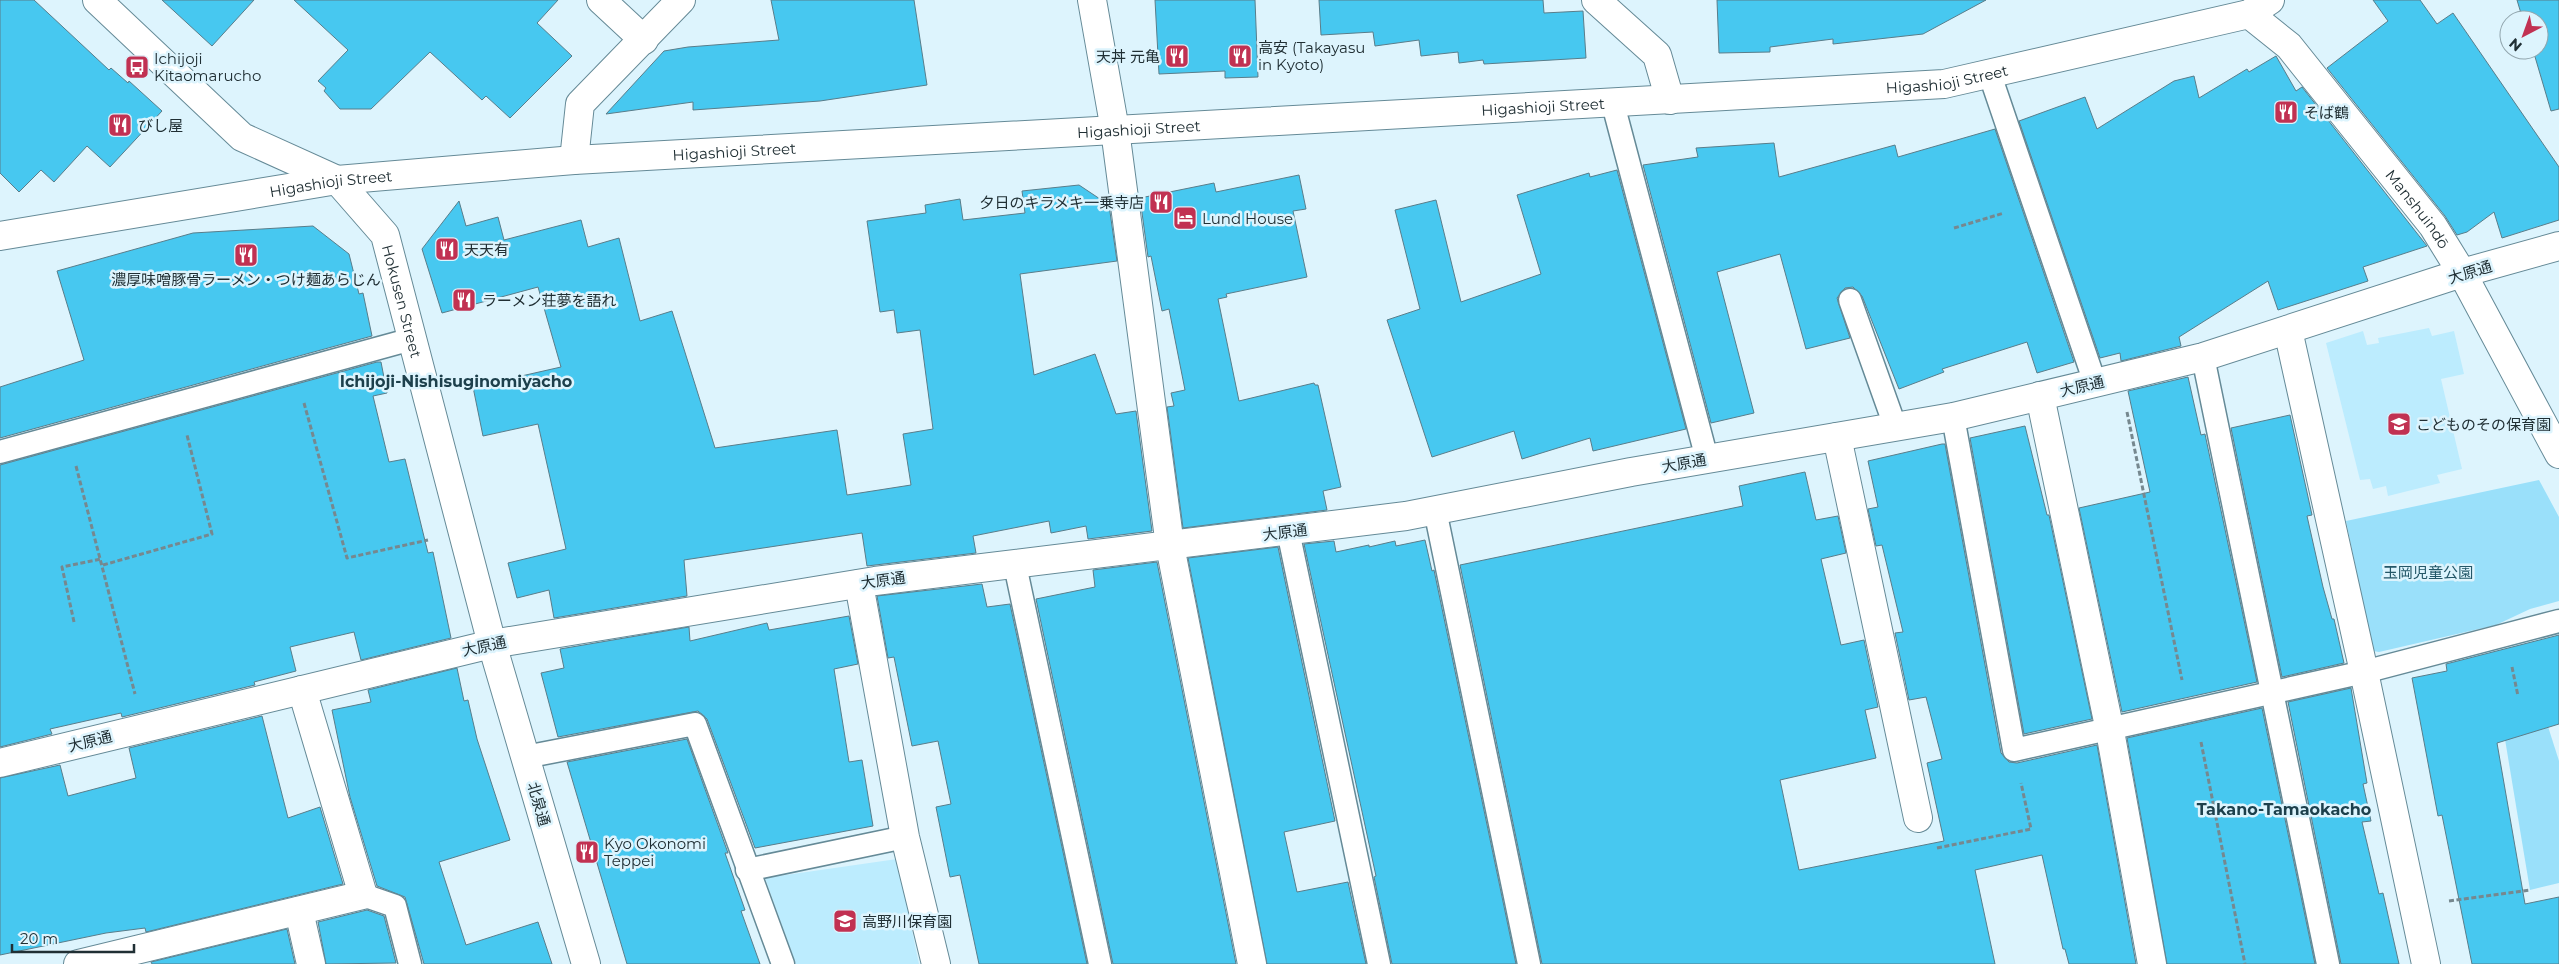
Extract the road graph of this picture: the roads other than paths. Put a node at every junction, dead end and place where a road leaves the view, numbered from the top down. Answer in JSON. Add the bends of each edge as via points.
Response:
{"nodes":[{"id":1,"x":96,"y":0,"type":"edge"},
{"id":2,"x":601,"y":0,"type":"edge"},
{"id":3,"x":681,"y":0,"type":"edge"},
{"id":4,"x":1092,"y":0,"type":"edge"},
{"id":5,"x":1596,"y":0,"type":"edge"},
{"id":6,"x":2250,"y":5,"type":"edge"},
{"id":7,"x":644,"y":40,"type":"junction"},
{"id":8,"x":1990,"y":75,"type":"junction"},
{"id":9,"x":1670,"y":100,"type":"junction"},
{"id":10,"x":1613,"y":104,"type":"junction"},
{"id":11,"x":1115,"y":130,"type":"junction"},
{"id":12,"x":574,"y":160,"type":"junction"},
{"id":13,"x":336,"y":180,"type":"junction"},
{"id":14,"x":0,"y":236,"type":"edge"},
{"id":15,"x":2559,"y":246,"type":"edge"},
{"id":16,"x":2462,"y":273,"type":"junction"},
{"id":17,"x":1850,"y":300,"type":"dead end"},
{"id":18,"x":2288,"y":330,"type":"junction"},
{"id":19,"x":412,"y":339,"type":"junction"},
{"id":20,"x":2203,"y":357,"type":"junction"},
{"id":21,"x":2107,"y":380,"type":"junction"},
{"id":22,"x":2040,"y":396,"type":"junction"},
{"id":23,"x":1953,"y":417,"type":"junction"},
{"id":24,"x":1895,"y":426,"type":"junction"},
{"id":25,"x":1837,"y":436,"type":"junction"},
{"id":26,"x":0,"y":452,"type":"edge"},
{"id":27,"x":2559,"y":454,"type":"edge"},
{"id":28,"x":1707,"y":459,"type":"junction"},
{"id":29,"x":1435,"y":510,"type":"junction"},
{"id":30,"x":1288,"y":531,"type":"junction"},
{"id":31,"x":1170,"y":546,"type":"junction"},
{"id":32,"x":1015,"y":565,"type":"junction"},
{"id":33,"x":859,"y":584,"type":"junction"},
{"id":34,"x":2559,"y":621,"type":"edge"},
{"id":35,"x":492,"y":644,"type":"junction"},
{"id":36,"x":2364,"y":672,"type":"junction"},
{"id":37,"x":302,"y":690,"type":"junction"},
{"id":38,"x":2273,"y":693,"type":"junction"},
{"id":39,"x":2110,"y":731,"type":"junction"},
{"id":40,"x":526,"y":757,"type":"junction"},
{"id":41,"x":0,"y":763,"type":"edge"},
{"id":42,"x":1918,"y":818,"type":"road end"},
{"id":43,"x":905,"y":837,"type":"junction"},
{"id":44,"x":747,"y":870,"type":"junction"},
{"id":45,"x":363,"y":895,"type":"junction"},
{"id":46,"x":299,"y":911,"type":"junction"},
{"id":47,"x":136,"y":957,"type":"edge"},
{"id":48,"x":78,"y":964,"type":"edge"},
{"id":49,"x":312,"y":964,"type":"edge"},
{"id":50,"x":410,"y":964,"type":"edge"},
{"id":51,"x":586,"y":964,"type":"edge"},
{"id":52,"x":782,"y":964,"type":"edge"},
{"id":53,"x":936,"y":964,"type":"edge"},
{"id":54,"x":1100,"y":964,"type":"edge"},
{"id":55,"x":1252,"y":964,"type":"edge"},
{"id":56,"x":1379,"y":964,"type":"edge"},
{"id":57,"x":1529,"y":964,"type":"edge"},
{"id":58,"x":2152,"y":964,"type":"edge"},
{"id":59,"x":2328,"y":964,"type":"edge"},
{"id":60,"x":2426,"y":964,"type":"edge"}],
"edges":[{"from":1,"to":13,"type":"street","name":"Hokusen Street","via":[[242,136]]},
{"from":2,"to":7,"type":"street"},
{"from":3,"to":7,"type":"street"},
{"from":4,"to":11,"type":"street"},
{"from":5,"to":9,"type":"street","via":[[1657,56]]},
{"from":6,"to":8,"type":"street","name":"Higashioji Street"},
{"from":6,"to":16,"type":"street","name":"Manshuindō","via":[[2289,46],[2433,226]]},
{"from":7,"to":12,"type":"street","via":[[580,104]]},
{"from":8,"to":9,"type":"street","name":"Higashioji Street","via":[[1944,84]]},
{"from":8,"to":21,"type":"lane","via":[[2034,204]]},
{"from":9,"to":10,"type":"street","name":"Higashioji Street"},
{"from":10,"to":11,"type":"street","name":"Higashioji Street"},
{"from":10,"to":28,"type":"lane"},
{"from":11,"to":12,"type":"street","name":"Higashioji Street"},
{"from":11,"to":31,"type":"street"},
{"from":12,"to":13,"type":"street","name":"Higashioji Street"},
{"from":13,"to":14,"type":"street","name":"Higashioji Street"},
{"from":13,"to":19,"type":"street","name":"Hokusen Street","via":[[385,235]]},
{"from":15,"to":16,"type":"street","name":"大原通"},
{"from":16,"to":18,"type":"street","name":"大原通"},
{"from":16,"to":27,"type":"street","name":"Manshuindō"},
{"from":17,"to":24,"type":"lane"},
{"from":18,"to":20,"type":"street","name":"大原通"},
{"from":18,"to":36,"type":"street"},
{"from":19,"to":26,"type":"lane"},
{"from":19,"to":35,"type":"street","name":"Hokusen Street"},
{"from":20,"to":21,"type":"street","name":"大原通"},
{"from":20,"to":38,"type":"lane"},
{"from":21,"to":22,"type":"street","name":"大原通"},
{"from":22,"to":23,"type":"street","name":"大原通"},
{"from":22,"to":39,"type":"street"},
{"from":23,"to":24,"type":"street","name":"大原通"},
{"from":23,"to":39,"type":"lane","via":[[2014,750]]},
{"from":24,"to":25,"type":"street","name":"大原通"},
{"from":25,"to":28,"type":"street","name":"大原通"},
{"from":25,"to":42,"type":"street"},
{"from":28,"to":29,"type":"street","name":"大原通"},
{"from":29,"to":30,"type":"street","name":"大原通"},
{"from":29,"to":57,"type":"lane"},
{"from":30,"to":31,"type":"street","name":"大原通"},
{"from":30,"to":56,"type":"lane"},
{"from":31,"to":32,"type":"street","name":"大原通"},
{"from":31,"to":55,"type":"street"},
{"from":32,"to":33,"type":"street","name":"大原通"},
{"from":32,"to":54,"type":"lane"},
{"from":33,"to":35,"type":"street","name":"大原通"},
{"from":33,"to":43,"type":"street"},
{"from":34,"to":36,"type":"lane"},
{"from":35,"to":37,"type":"street","name":"大原通"},
{"from":35,"to":40,"type":"street","name":"北泉通"},
{"from":36,"to":38,"type":"lane"},
{"from":36,"to":60,"type":"street"},
{"from":37,"to":41,"type":"street","name":"大原通"},
{"from":37,"to":45,"type":"street"},
{"from":38,"to":39,"type":"lane"},
{"from":38,"to":59,"type":"lane"},
{"from":39,"to":58,"type":"street"},
{"from":40,"to":44,"type":"lane","via":[[694,724]]},
{"from":40,"to":51,"type":"street","name":"北泉通"},
{"from":43,"to":44,"type":"lane"},
{"from":43,"to":53,"type":"street"},
{"from":44,"to":52,"type":"lane"},
{"from":45,"to":46,"type":"street"},
{"from":45,"to":50,"type":"lane","via":[[395,906]]},
{"from":46,"to":47,"type":"street"},
{"from":46,"to":49,"type":"street"},
{"from":47,"to":48,"type":"street"}]}
